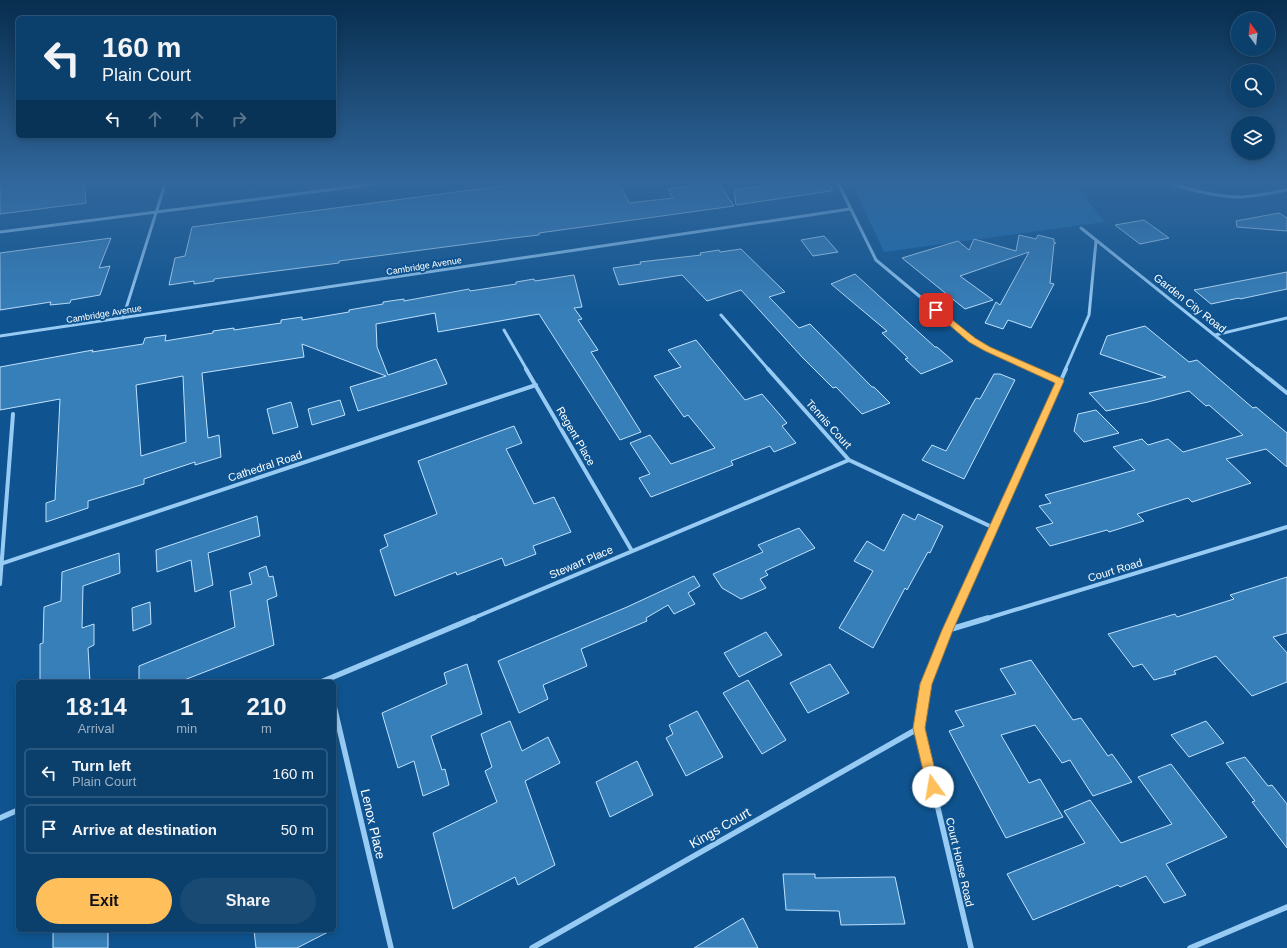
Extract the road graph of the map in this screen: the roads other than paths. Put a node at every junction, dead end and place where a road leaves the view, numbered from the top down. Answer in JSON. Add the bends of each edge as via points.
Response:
{"nodes":[{"id":1,"x":53,"y":225,"type":"edge"},
{"id":2,"x":152,"y":225,"type":"edge"},
{"id":3,"x":742,"y":225,"type":"edge"},
{"id":4,"x":858,"y":225,"type":"edge"},
{"id":5,"x":1080,"y":228,"type":"dead end"},
{"id":6,"x":0,"y":232,"type":"edge"},
{"id":7,"x":1096,"y":241,"type":"junction"},
{"id":8,"x":721,"y":315,"type":"dead end"},
{"id":9,"x":123,"y":318,"type":"junction"},
{"id":10,"x":1287,"y":318,"type":"edge"},
{"id":11,"x":504,"y":330,"type":"dead end"},
{"id":12,"x":1215,"y":335,"type":"junction"},
{"id":13,"x":0,"y":336,"type":"edge"},
{"id":14,"x":1060,"y":381,"type":"junction"},
{"id":15,"x":536,"y":385,"type":"junction"},
{"id":16,"x":1287,"y":393,"type":"edge"},
{"id":17,"x":13,"y":414,"type":"dead end"},
{"id":18,"x":849,"y":460,"type":"junction"},
{"id":19,"x":1287,"y":527,"type":"edge"},
{"id":20,"x":994,"y":528,"type":"junction"},
{"id":21,"x":632,"y":551,"type":"junction"},
{"id":22,"x":1,"y":563,"type":"edge"},
{"id":23,"x":0,"y":584,"type":"edge"},
{"id":24,"x":948,"y":630,"type":"junction"},
{"id":25,"x":330,"y":680,"type":"edge"},
{"id":26,"x":336,"y":714,"type":"edge"},
{"id":27,"x":919,"y":728,"type":"junction"},
{"id":28,"x":16,"y":811,"type":"edge"},
{"id":29,"x":0,"y":818,"type":"edge"},
{"id":30,"x":1287,"y":907,"type":"edge"},
{"id":31,"x":391,"y":948,"type":"edge"},
{"id":32,"x":532,"y":948,"type":"edge"},
{"id":33,"x":971,"y":948,"type":"edge"},
{"id":34,"x":1190,"y":948,"type":"edge"}],
"edges":[{"from":1,"to":6,"type":"street"},
{"from":2,"to":9,"type":"street"},
{"from":3,"to":9,"type":"street","name":"Cambridge Avenue"},
{"from":4,"to":14,"type":"street","via":[[876,260],[972,340]]},
{"from":5,"to":7,"type":"street","name":"Garden City Road"},
{"from":7,"to":12,"type":"street","name":"Garden City Road"},
{"from":7,"to":14,"type":"street","name":"Court House Road","via":[[1089,315]]},
{"from":8,"to":18,"type":"street","name":"Tennis Court"},
{"from":9,"to":13,"type":"street","name":"Cambridge Avenue"},
{"from":10,"to":12,"type":"street"},
{"from":11,"to":15,"type":"street","name":"Regent Place"},
{"from":12,"to":16,"type":"street","name":"Garden City Road"},
{"from":14,"to":20,"type":"street","name":"Court House Road"},
{"from":15,"to":21,"type":"street","name":"Regent Place"},
{"from":15,"to":22,"type":"street","name":"Cathedral Road"},
{"from":17,"to":22,"type":"street"},
{"from":18,"to":20,"type":"street","name":"Tennis Court"},
{"from":18,"to":21,"type":"street","name":"Stewart Place"},
{"from":19,"to":24,"type":"street","name":"Court Road"},
{"from":20,"to":24,"type":"street","name":"Court House Road"},
{"from":21,"to":25,"type":"street","name":"Stewart Place"},
{"from":22,"to":23,"type":"street"},
{"from":24,"to":27,"type":"street","name":"Court House Road","via":[[926,684]]},
{"from":26,"to":31,"type":"street","name":"Lenox Place"},
{"from":27,"to":32,"type":"street","name":"Kings Court"},
{"from":27,"to":33,"type":"street","name":"Court House Road"},
{"from":28,"to":29,"type":"street"},
{"from":30,"to":34,"type":"street"}]}
